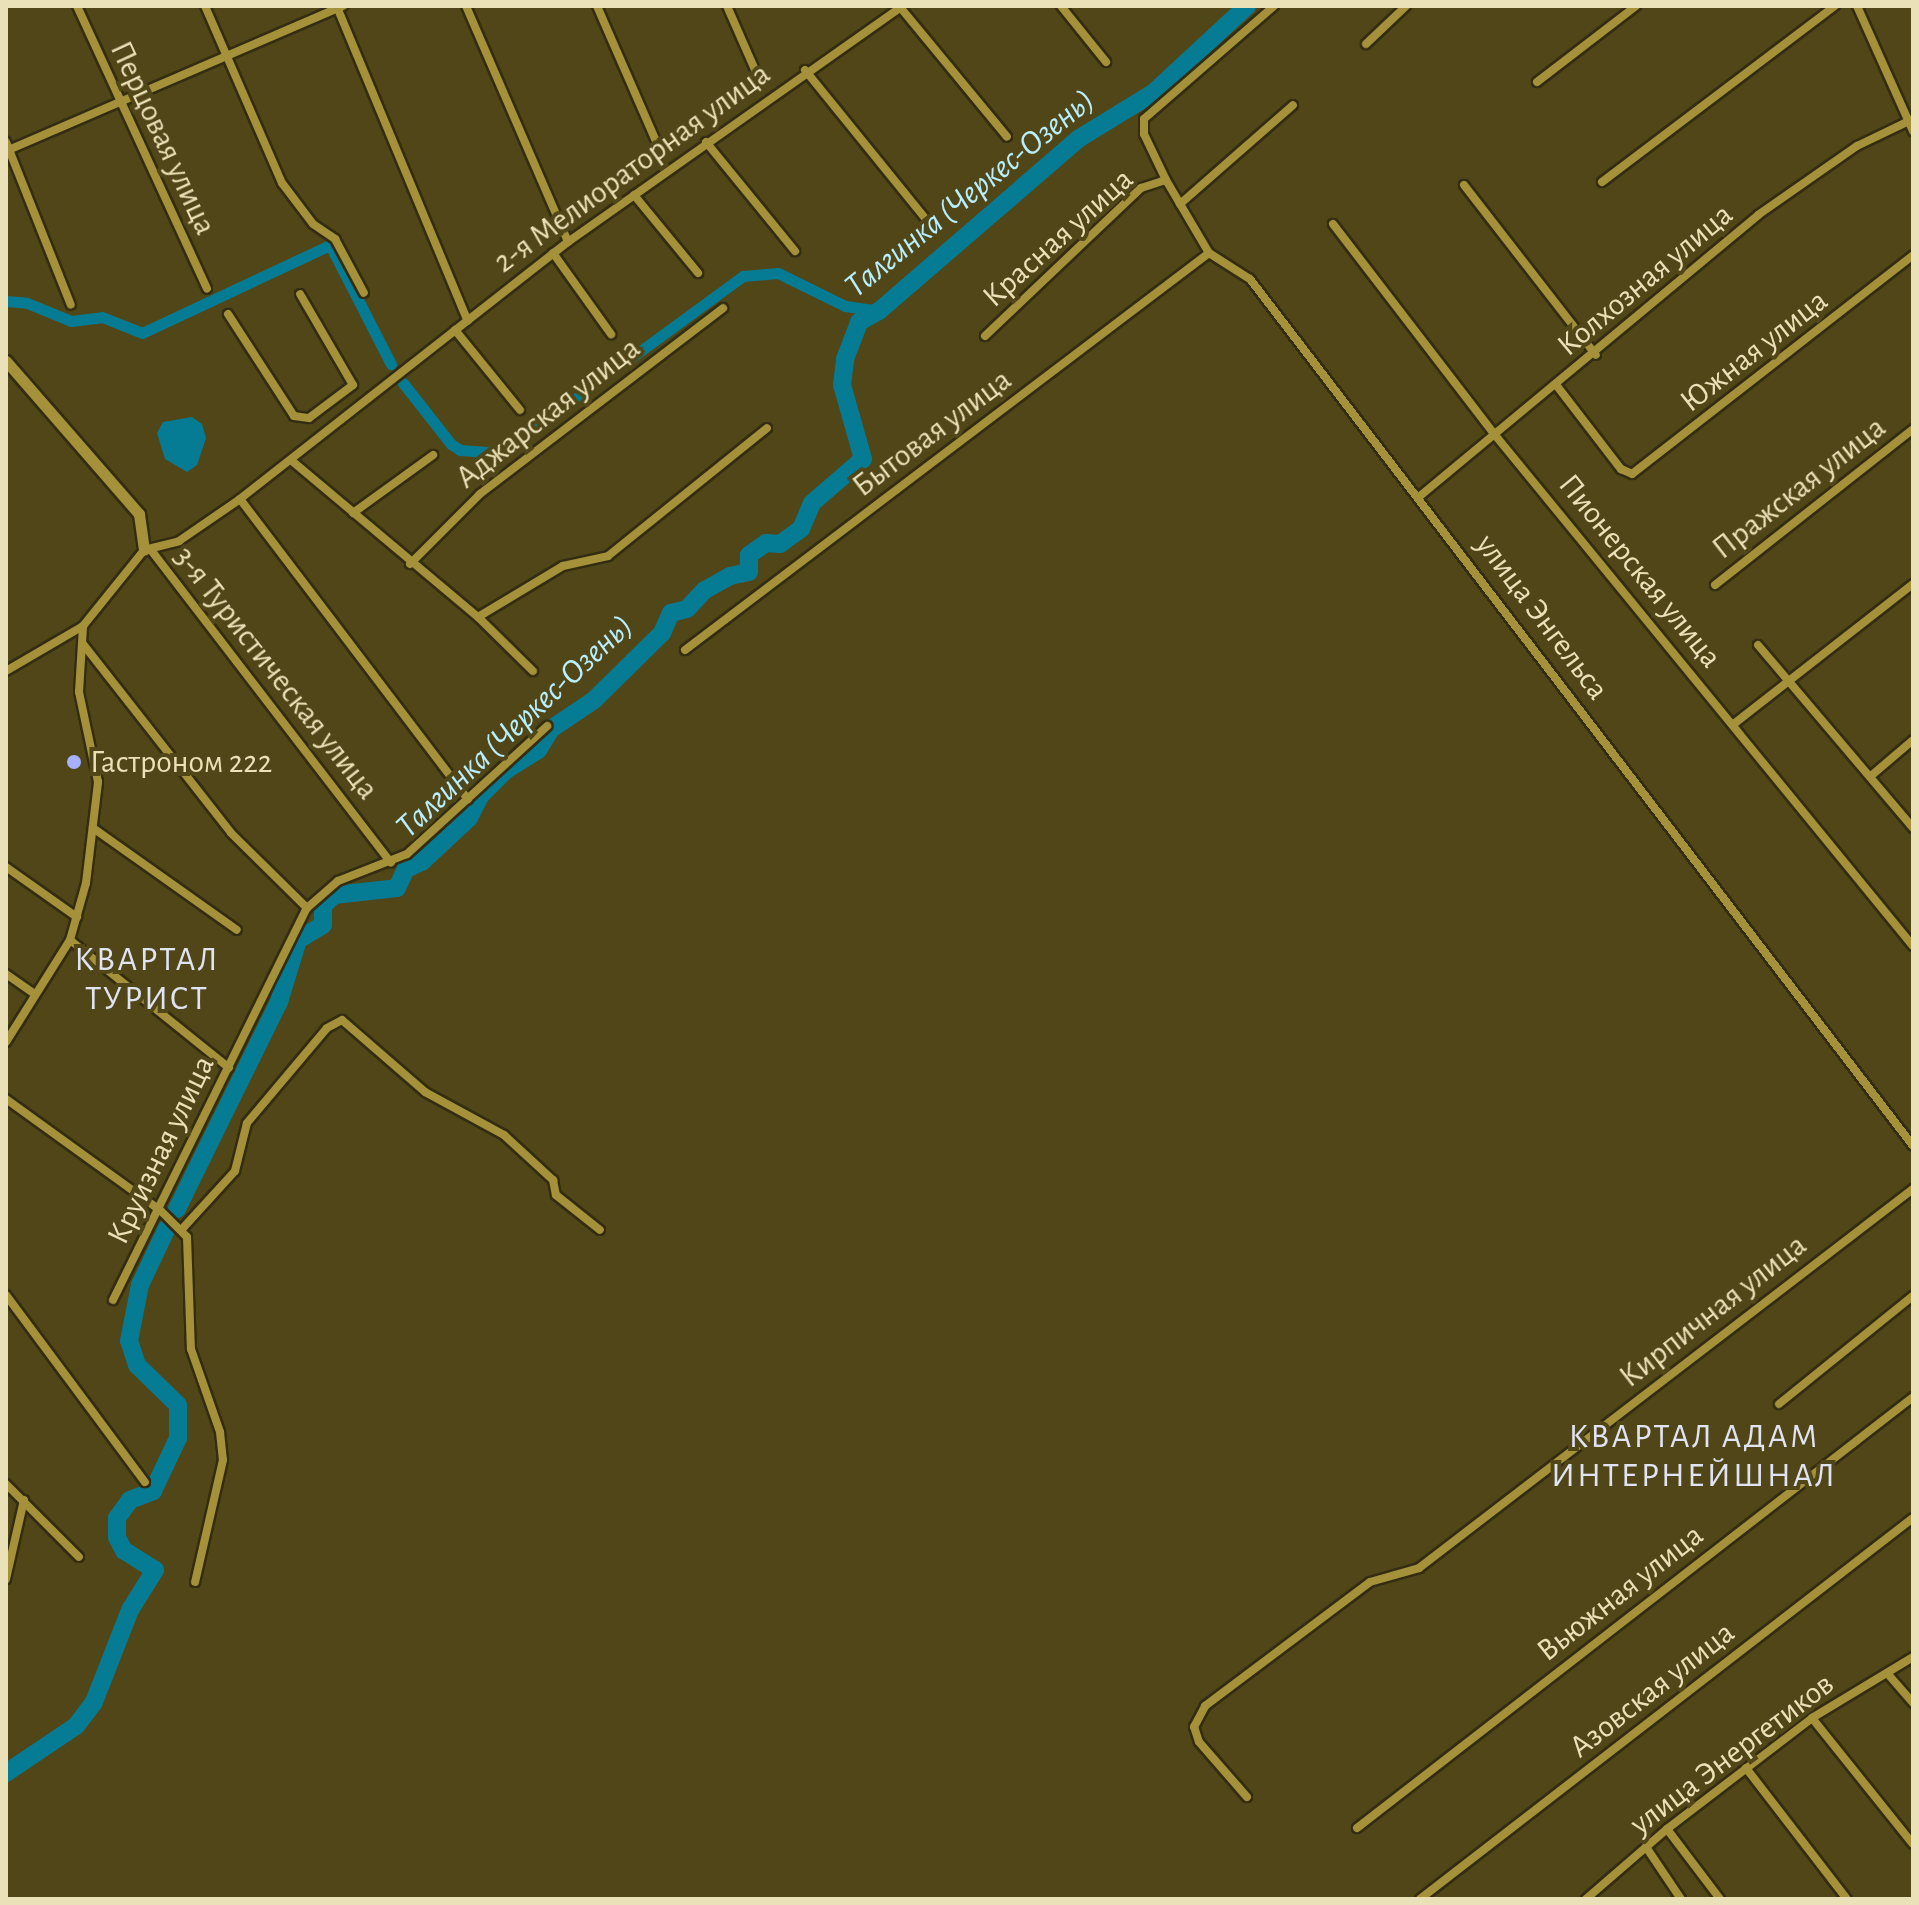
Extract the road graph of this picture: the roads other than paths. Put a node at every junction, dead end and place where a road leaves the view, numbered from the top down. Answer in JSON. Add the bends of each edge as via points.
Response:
{"nodes":[{"id":1,"x":77,"y":6,"type":"edge"},
{"id":2,"x":205,"y":6,"type":"edge"},
{"id":3,"x":466,"y":6,"type":"edge"},
{"id":4,"x":597,"y":6,"type":"edge"},
{"id":5,"x":727,"y":6,"type":"edge"},
{"id":6,"x":1061,"y":6,"type":"edge"},
{"id":7,"x":1274,"y":6,"type":"edge"},
{"id":8,"x":1406,"y":6,"type":"edge"},
{"id":9,"x":1636,"y":6,"type":"edge"},
{"id":10,"x":1835,"y":6,"type":"edge"},
{"id":11,"x":339,"y":7,"type":"edge"},
{"id":12,"x":901,"y":7,"type":"edge"},
{"id":13,"x":1861,"y":7,"type":"edge"},
{"id":14,"x":1366,"y":44,"type":"dead end"},
{"id":15,"x":226,"y":57,"type":"junction"},
{"id":16,"x":1106,"y":62,"type":"dead end"},
{"id":17,"x":805,"y":70,"type":"junction"},
{"id":18,"x":760,"y":81,"type":"dead end"},
{"id":19,"x":1537,"y":82,"type":"dead end"},
{"id":20,"x":117,"y":103,"type":"junction"},
{"id":21,"x":1293,"y":105,"type":"dead end"},
{"id":22,"x":1910,"y":120,"type":"edge"},
{"id":23,"x":1913,"y":131,"type":"edge"},
{"id":24,"x":1007,"y":137,"type":"dead end"},
{"id":25,"x":706,"y":142,"type":"junction"},
{"id":26,"x":7,"y":147,"type":"edge"},
{"id":27,"x":660,"y":150,"type":"dead end"},
{"id":28,"x":1166,"y":180,"type":"junction"},
{"id":29,"x":1602,"y":182,"type":"dead end"},
{"id":30,"x":1464,"y":185,"type":"dead end"},
{"id":31,"x":634,"y":195,"type":"junction"},
{"id":32,"x":1180,"y":204,"type":"junction"},
{"id":33,"x":929,"y":223,"type":"dead end"},
{"id":34,"x":1333,"y":224,"type":"dead end"},
{"id":35,"x":568,"y":242,"type":"junction"},
{"id":36,"x":795,"y":251,"type":"dead end"},
{"id":37,"x":553,"y":253,"type":"junction"},
{"id":38,"x":1209,"y":253,"type":"junction"},
{"id":39,"x":1913,"y":255,"type":"edge"},
{"id":40,"x":698,"y":273,"type":"dead end"},
{"id":41,"x":207,"y":289,"type":"dead end"},
{"id":42,"x":364,"y":293,"type":"dead end"},
{"id":43,"x":300,"y":294,"type":"dead end"},
{"id":44,"x":71,"y":305,"type":"dead end"},
{"id":45,"x":723,"y":308,"type":"dead end"},
{"id":46,"x":228,"y":314,"type":"dead end"},
{"id":47,"x":468,"y":321,"type":"junction"},
{"id":48,"x":455,"y":330,"type":"junction"},
{"id":49,"x":611,"y":334,"type":"dead end"},
{"id":50,"x":985,"y":336,"type":"dead end"},
{"id":51,"x":1596,"y":355,"type":"junction"},
{"id":52,"x":6,"y":361,"type":"edge"},
{"id":53,"x":353,"y":385,"type":"junction"},
{"id":54,"x":1557,"y":386,"type":"junction"},
{"id":55,"x":364,"y":401,"type":"junction"},
{"id":56,"x":520,"y":410,"type":"dead end"},
{"id":57,"x":767,"y":428,"type":"dead end"},
{"id":58,"x":1913,"y":429,"type":"edge"},
{"id":59,"x":1495,"y":435,"type":"junction"},
{"id":60,"x":433,"y":455,"type":"dead end"},
{"id":61,"x":292,"y":461,"type":"junction"},
{"id":62,"x":1420,"y":496,"type":"junction"},
{"id":63,"x":240,"y":499,"type":"junction"},
{"id":64,"x":353,"y":513,"type":"junction"},
{"id":65,"x":147,"y":550,"type":"junction"},
{"id":66,"x":410,"y":564,"type":"junction"},
{"id":67,"x":1913,"y":584,"type":"edge"},
{"id":68,"x":1715,"y":585,"type":"dead end"},
{"id":69,"x":478,"y":617,"type":"junction"},
{"id":70,"x":83,"y":626,"type":"junction"},
{"id":71,"x":82,"y":643,"type":"junction"},
{"id":72,"x":1758,"y":645,"type":"dead end"},
{"id":73,"x":685,"y":650,"type":"dead end"},
{"id":74,"x":6,"y":671,"type":"edge"},
{"id":75,"x":533,"y":671,"type":"dead end"},
{"id":76,"x":1789,"y":681,"type":"junction"},
{"id":77,"x":1735,"y":723,"type":"junction"},
{"id":78,"x":547,"y":726,"type":"dead end"},
{"id":79,"x":1913,"y":740,"type":"edge"},
{"id":80,"x":1872,"y":775,"type":"junction"},
{"id":81,"x":468,"y":799,"type":"junction"},
{"id":82,"x":93,"y":828,"type":"junction"},
{"id":83,"x":1913,"y":828,"type":"edge"},
{"id":84,"x":391,"y":863,"type":"junction"},
{"id":85,"x":6,"y":867,"type":"edge"},
{"id":86,"x":307,"y":908,"type":"junction"},
{"id":87,"x":77,"y":917,"type":"junction"},
{"id":88,"x":237,"y":930,"type":"dead end"},
{"id":89,"x":70,"y":940,"type":"junction"},
{"id":90,"x":1913,"y":946,"type":"edge"},
{"id":91,"x":6,"y":974,"type":"edge"},
{"id":92,"x":35,"y":994,"type":"junction"},
{"id":93,"x":6,"y":1042,"type":"edge"},
{"id":94,"x":229,"y":1068,"type":"junction"},
{"id":95,"x":6,"y":1099,"type":"edge"},
{"id":96,"x":1913,"y":1146,"type":"edge"},
{"id":97,"x":1913,"y":1189,"type":"edge"},
{"id":98,"x":160,"y":1210,"type":"junction"},
{"id":99,"x":183,"y":1228,"type":"junction"},
{"id":100,"x":600,"y":1230,"type":"dead end"},
{"id":101,"x":6,"y":1295,"type":"edge"},
{"id":102,"x":1913,"y":1296,"type":"edge"},
{"id":103,"x":113,"y":1300,"type":"dead end"},
{"id":104,"x":1913,"y":1397,"type":"edge"},
{"id":105,"x":1779,"y":1404,"type":"dead end"},
{"id":106,"x":145,"y":1482,"type":"dead end"},
{"id":107,"x":6,"y":1484,"type":"edge"},
{"id":108,"x":24,"y":1500,"type":"junction"},
{"id":109,"x":1913,"y":1518,"type":"edge"},
{"id":110,"x":79,"y":1557,"type":"dead end"},
{"id":111,"x":6,"y":1579,"type":"edge"},
{"id":112,"x":195,"y":1582,"type":"dead end"},
{"id":113,"x":1913,"y":1657,"type":"edge"},
{"id":114,"x":1887,"y":1673,"type":"junction"},
{"id":115,"x":1913,"y":1703,"type":"edge"},
{"id":116,"x":1812,"y":1718,"type":"junction"},
{"id":117,"x":1746,"y":1768,"type":"junction"},
{"id":118,"x":1247,"y":1797,"type":"dead end"},
{"id":119,"x":1357,"y":1828,"type":"dead end"},
{"id":120,"x":1667,"y":1829,"type":"junction"},
{"id":121,"x":1913,"y":1844,"type":"edge"},
{"id":122,"x":1646,"y":1847,"type":"junction"},
{"id":123,"x":1420,"y":1899,"type":"edge"},
{"id":124,"x":1586,"y":1899,"type":"edge"},
{"id":125,"x":1681,"y":1899,"type":"edge"},
{"id":126,"x":1720,"y":1899,"type":"edge"},
{"id":127,"x":1847,"y":1899,"type":"edge"}],
"edges":[{"from":1,"to":20,"type":"street","name":"Перцовая улица"},
{"from":2,"to":15,"type":"street"},
{"from":3,"to":35,"type":"street"},
{"from":4,"to":27,"type":"street"},
{"from":5,"to":18,"type":"street"},
{"from":6,"to":16,"type":"street"},
{"from":7,"to":28,"type":"street","name":"улица Энгельса","via":[[1144,119],[1144,134]]},
{"from":8,"to":14,"type":"street"},
{"from":9,"to":19,"type":"street"},
{"from":10,"to":29,"type":"street"},
{"from":11,"to":15,"type":"street"},
{"from":11,"to":47,"type":"street"},
{"from":12,"to":17,"type":"street","name":"2-я Мелиораторная улица"},
{"from":12,"to":24,"type":"street"},
{"from":13,"to":22,"type":"street"},
{"from":15,"to":20,"type":"street"},
{"from":15,"to":42,"type":"street","via":[[282,183],[313,224],[335,239]]},
{"from":17,"to":25,"type":"street","name":"2-я Мелиораторная улица"},
{"from":17,"to":33,"type":"street"},
{"from":20,"to":26,"type":"street"},
{"from":20,"to":41,"type":"street","name":"Перцовая улица"},
{"from":21,"to":32,"type":"street"},
{"from":22,"to":23,"type":"street"},
{"from":22,"to":51,"type":"street","name":"Колхозная улица","via":[[1857,146],[1758,215]]},
{"from":25,"to":31,"type":"street","name":"2-я Мелиораторная улица"},
{"from":25,"to":36,"type":"street"},
{"from":26,"to":44,"type":"street"},
{"from":28,"to":32,"type":"street","name":"улица Энгельса"},
{"from":28,"to":50,"type":"street","name":"Красная улица","via":[[1141,188]]},
{"from":30,"to":51,"type":"street"},
{"from":31,"to":35,"type":"street","name":"2-я Мелиораторная улица"},
{"from":31,"to":40,"type":"street"},
{"from":32,"to":38,"type":"street","name":"улица Энгельса"},
{"from":34,"to":59,"type":"street","name":"Пионерская улица"},
{"from":35,"to":37,"type":"street","name":"2-я Мелиораторная улица"},
{"from":37,"to":47,"type":"street","name":"2-я Мелиораторная улица"},
{"from":37,"to":49,"type":"street"},
{"from":38,"to":62,"type":"street","name":"улица Энгельса","via":[[1250,279]]},
{"from":38,"to":73,"type":"street","name":"Бытовая улица"},
{"from":39,"to":54,"type":"street","name":"Южная улица","via":[[1632,474],[1621,469]]},
{"from":43,"to":53,"type":"street"},
{"from":45,"to":66,"type":"street","name":"Аджарская улица","via":[[480,494]]},
{"from":46,"to":53,"type":"street","via":[[300,420]]},
{"from":47,"to":48,"type":"street","name":"2-я Мелиораторная улица"},
{"from":48,"to":55,"type":"street","name":"2-я Мелиораторная улица"},
{"from":48,"to":56,"type":"street"},
{"from":51,"to":54,"type":"street","name":"Колхозная улица"},
{"from":52,"to":65,"type":"street","via":[[139,514]]},
{"from":53,"to":55,"type":"street"},
{"from":54,"to":59,"type":"street","name":"Колхозная улица"},
{"from":55,"to":61,"type":"street","name":"2-я Мелиораторная улица"},
{"from":57,"to":69,"type":"street","via":[[608,556],[563,566]]},
{"from":58,"to":68,"type":"street","name":"Пражская улица"},
{"from":59,"to":62,"type":"street","name":"Колхозная улица"},
{"from":59,"to":77,"type":"street","name":"Пионерская улица"},
{"from":60,"to":64,"type":"street"},
{"from":61,"to":63,"type":"street","name":"2-я Мелиораторная улица"},
{"from":61,"to":64,"type":"street"},
{"from":62,"to":96,"type":"street","name":"улица Энгельса"},
{"from":63,"to":65,"type":"street","name":"2-я Мелиораторная улица","via":[[179,541]]},
{"from":63,"to":81,"type":"street"},
{"from":64,"to":66,"type":"street"},
{"from":65,"to":70,"type":"street"},
{"from":65,"to":84,"type":"street","name":"3-я Туристическая улица"},
{"from":66,"to":69,"type":"street"},
{"from":67,"to":76,"type":"street"},
{"from":69,"to":75,"type":"street"},
{"from":70,"to":71,"type":"street"},
{"from":70,"to":74,"type":"street"},
{"from":71,"to":82,"type":"street","via":[[79,692],[98,782]]},
{"from":71,"to":86,"type":"street","via":[[231,833]]},
{"from":72,"to":76,"type":"street"},
{"from":76,"to":77,"type":"street"},
{"from":76,"to":80,"type":"street"},
{"from":77,"to":90,"type":"street","name":"Пионерская улица"},
{"from":78,"to":81,"type":"street","name":"Круизная улица"},
{"from":79,"to":80,"type":"street"},
{"from":80,"to":83,"type":"street"},
{"from":81,"to":84,"type":"street","name":"Круизная улица"},
{"from":82,"to":87,"type":"street"},
{"from":82,"to":88,"type":"street"},
{"from":84,"to":86,"type":"street","name":"Круизная улица","via":[[338,881]]},
{"from":85,"to":87,"type":"street"},
{"from":86,"to":94,"type":"street","name":"Круизная улица"},
{"from":87,"to":89,"type":"street"},
{"from":89,"to":92,"type":"street"},
{"from":89,"to":94,"type":"street"},
{"from":91,"to":92,"type":"street"},
{"from":92,"to":93,"type":"street"},
{"from":94,"to":98,"type":"street","name":"Круизная улица"},
{"from":95,"to":98,"type":"street"},
{"from":97,"to":118,"type":"street","name":"Кирпичная улица","via":[[1419,1568],[1370,1582],[1205,1706],[1194,1727],[1199,1742]]},
{"from":98,"to":99,"type":"street"},
{"from":98,"to":103,"type":"street","name":"Круизная улица"},
{"from":99,"to":100,"type":"street","via":[[235,1171],[247,1123],[327,1028],[342,1020],[425,1092],[504,1135],[553,1180],[556,1195]]},
{"from":99,"to":112,"type":"street","via":[[189,1248],[191,1349],[220,1432],[223,1460]]},
{"from":101,"to":106,"type":"street"},
{"from":102,"to":105,"type":"street"},
{"from":104,"to":119,"type":"street","name":"Вьюжная улица"},
{"from":107,"to":108,"type":"street"},
{"from":108,"to":110,"type":"street"},
{"from":108,"to":111,"type":"street"},
{"from":109,"to":123,"type":"street","name":"Азовская улица"},
{"from":113,"to":114,"type":"street","name":"улица Энергетиков"},
{"from":114,"to":115,"type":"street"},
{"from":114,"to":116,"type":"street","name":"улица Энергетиков"},
{"from":116,"to":117,"type":"street","name":"улица Энергетиков"},
{"from":116,"to":121,"type":"street"},
{"from":117,"to":120,"type":"street","name":"улица Энергетиков"},
{"from":117,"to":127,"type":"street"},
{"from":120,"to":122,"type":"street","name":"улица Энергетиков"},
{"from":120,"to":126,"type":"street"},
{"from":122,"to":124,"type":"street","name":"улица Энергетиков"},
{"from":122,"to":125,"type":"street"}]}
